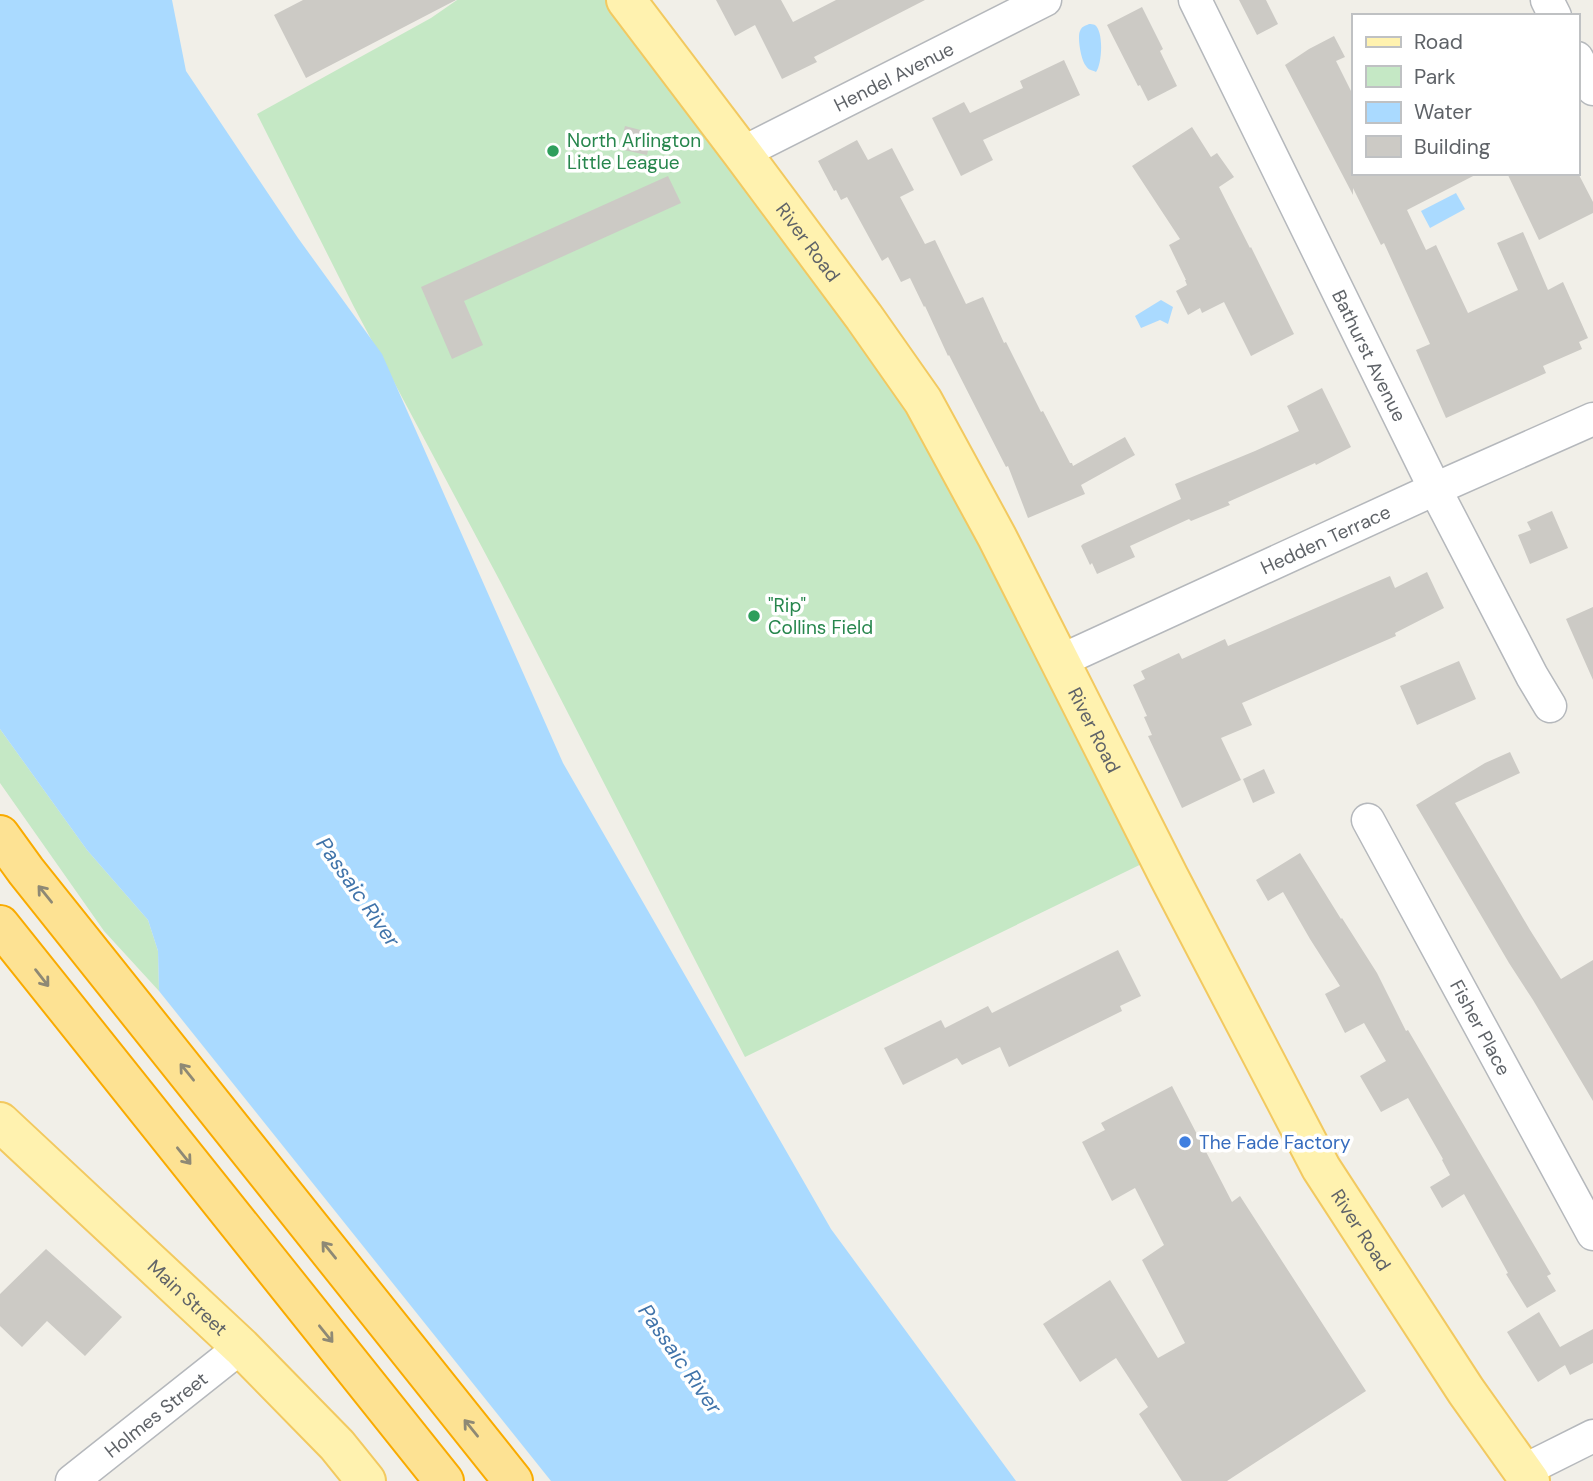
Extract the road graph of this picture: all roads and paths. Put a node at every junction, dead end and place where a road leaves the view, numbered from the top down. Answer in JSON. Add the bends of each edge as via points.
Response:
{"nodes":[{"id":1,"x":625,"y":0,"type":"edge"},
{"id":2,"x":1045,"y":0,"type":"edge"},
{"id":3,"x":1195,"y":0,"type":"edge"},
{"id":4,"x":742,"y":153,"type":"junction"},
{"id":5,"x":1593,"y":419,"type":"edge"},
{"id":6,"x":1435,"y":489,"type":"junction"},
{"id":7,"x":1060,"y":661,"type":"junction"},
{"id":8,"x":1550,"y":706,"type":"dead end"},
{"id":9,"x":1368,"y":820,"type":"dead end"},
{"id":10,"x":0,"y":835,"type":"edge"},
{"id":11,"x":0,"y":925,"type":"edge"},
{"id":12,"x":0,"y":1122,"type":"edge"},
{"id":13,"x":1593,"y":1234,"type":"edge"},
{"id":14,"x":241,"y":1348,"type":"junction"},
{"id":15,"x":1593,"y":1436,"type":"edge"},
{"id":16,"x":1527,"y":1476,"type":"edge"},
{"id":17,"x":72,"y":1481,"type":"edge"},
{"id":18,"x":366,"y":1481,"type":"edge"},
{"id":19,"x":444,"y":1481,"type":"edge"},
{"id":20,"x":513,"y":1481,"type":"edge"}],
"edges":[{"from":1,"to":4,"type":"main road","name":"River Road"},
{"from":2,"to":4,"type":"street","name":"Hendel Avenue"},
{"from":3,"to":6,"type":"street","name":"Bathurst Avenue"},
{"from":4,"to":7,"type":"main road","name":"River Road","via":[[923,401]]},
{"from":5,"to":6,"type":"street","name":"Hedden Terrace"},
{"from":6,"to":7,"type":"street","name":"Hedden Terrace"},
{"from":6,"to":8,"type":"street","name":"Bathurst Avenue"},
{"from":7,"to":16,"type":"main road","name":"River Road","via":[[1321,1168]]},
{"from":9,"to":13,"type":"street","name":"Fisher Place"},
{"from":20,"to":10,"type":"highway","one_way":true},
{"from":11,"to":19,"type":"highway","one_way":true},
{"from":12,"to":14,"type":"main road","name":"Main Street"},
{"from":14,"to":17,"type":"street","name":"Holmes Street"},
{"from":14,"to":18,"type":"main road","name":"Main Street","via":[[337,1445]]},
{"from":15,"to":16,"type":"street"}]}
